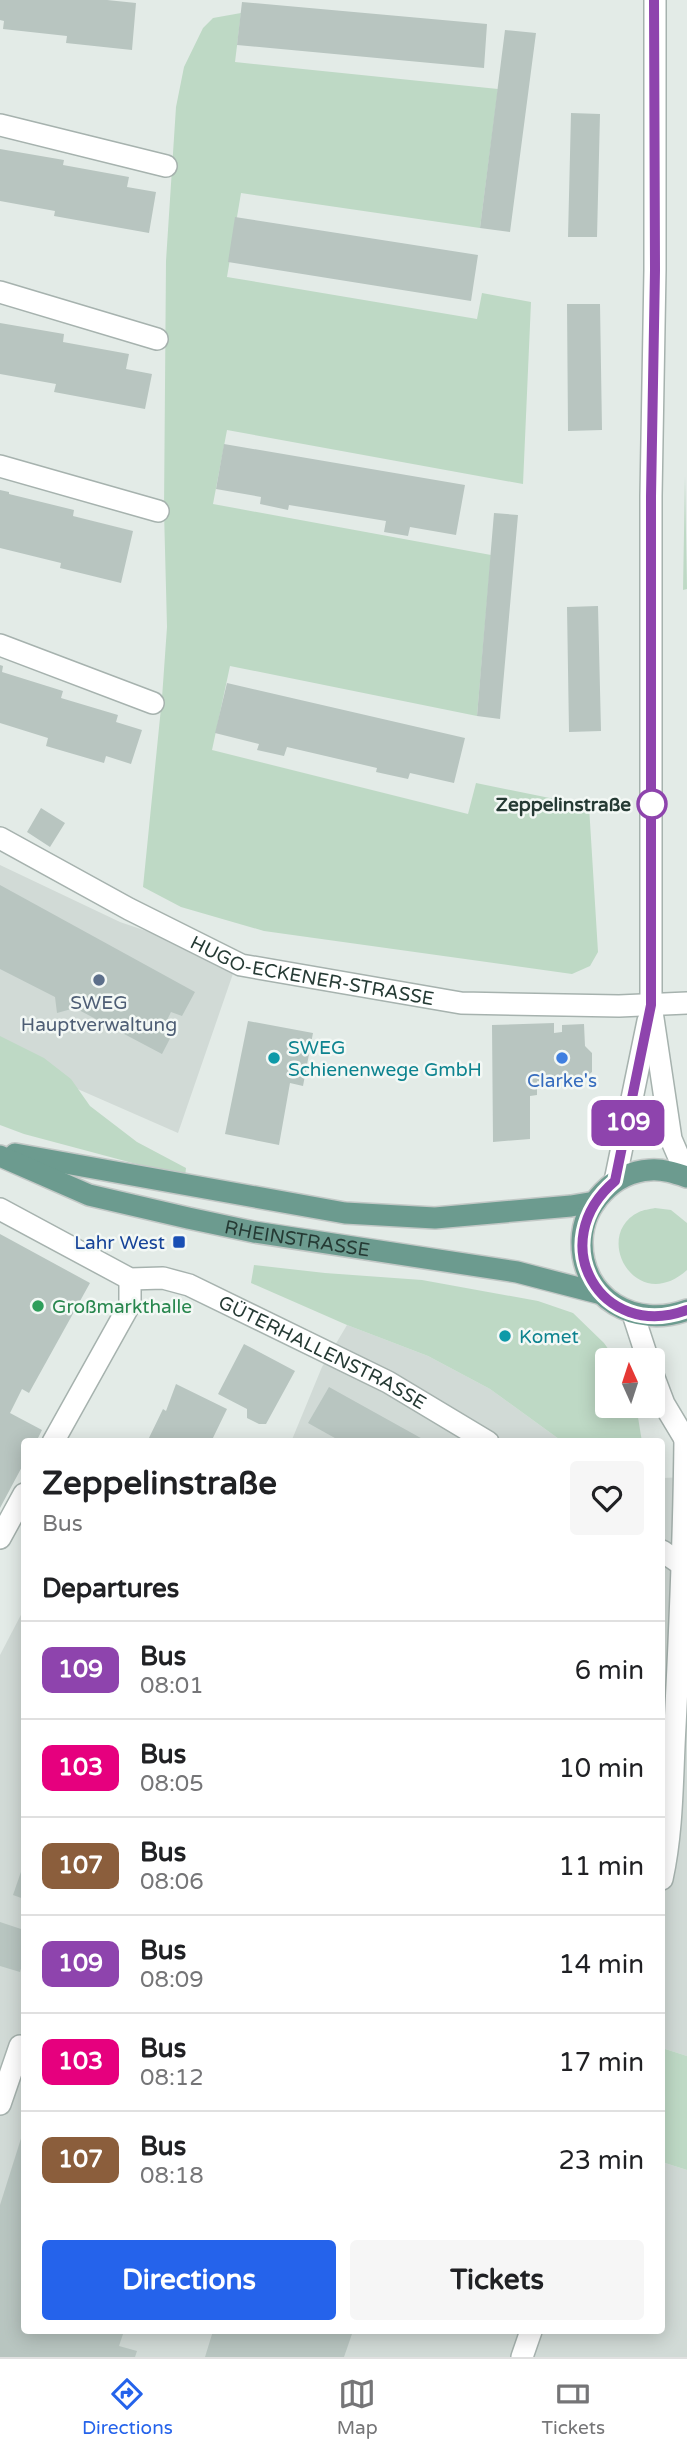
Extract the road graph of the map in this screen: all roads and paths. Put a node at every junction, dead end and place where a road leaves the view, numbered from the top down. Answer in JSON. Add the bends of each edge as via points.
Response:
{"nodes":[{"id":1,"x":654,"y":0,"type":"edge"},
{"id":2,"x":0,"y":125,"type":"edge"},
{"id":3,"x":166,"y":166,"type":"dead end"},
{"id":4,"x":0,"y":292,"type":"edge"},
{"id":5,"x":158,"y":339,"type":"dead end"},
{"id":6,"x":0,"y":466,"type":"edge"},
{"id":7,"x":158,"y":511,"type":"dead end"},
{"id":8,"x":0,"y":645,"type":"edge"},
{"id":9,"x":153,"y":703,"type":"dead end"},
{"id":10,"x":0,"y":838,"type":"edge"},
{"id":11,"x":687,"y":1003,"type":"edge"},
{"id":12,"x":651,"y":1005,"type":"junction"},
{"id":13,"x":0,"y":1151,"type":"edge"},
{"id":14,"x":0,"y":1156,"type":"edge"},
{"id":15,"x":687,"y":1176,"type":"edge"},
{"id":16,"x":615,"y":1181,"type":"junction"},
{"id":17,"x":595,"y":1202,"type":"junction"},
{"id":18,"x":0,"y":1209,"type":"edge"},
{"id":19,"x":130,"y":1279,"type":"junction"},
{"id":20,"x":602,"y":1294,"type":"junction"},
{"id":21,"x":687,"y":1310,"type":"edge"},
{"id":22,"x":633,"y":1314,"type":"junction"},
{"id":23,"x":644,"y":1348,"type":"edge"},
{"id":24,"x":665,"y":1405,"type":"edge"},
{"id":25,"x":686,"y":1436,"type":"edge"},
{"id":26,"x":55,"y":1438,"type":"edge"},
{"id":27,"x":481,"y":1438,"type":"edge"},
{"id":28,"x":21,"y":1500,"type":"edge"},
{"id":29,"x":0,"y":1538,"type":"edge"},
{"id":30,"x":665,"y":1553,"type":"edge"},
{"id":31,"x":685,"y":1567,"type":"edge"},
{"id":32,"x":665,"y":1866,"type":"edge"},
{"id":33,"x":21,"y":2046,"type":"edge"},
{"id":34,"x":0,"y":2104,"type":"edge"},
{"id":35,"x":530,"y":2334,"type":"edge"},
{"id":36,"x":522,"y":2357,"type":"edge"}],
"edges":[{"from":1,"to":12,"type":"street"},
{"from":2,"to":3,"type":"street"},
{"from":4,"to":5,"type":"street"},
{"from":6,"to":7,"type":"street"},
{"from":8,"to":9,"type":"street"},
{"from":10,"to":12,"type":"street","name":"HUGO-ECKENER-STRASSE","via":[[241,965],[461,1003]]},
{"from":11,"to":12,"type":"street"},
{"from":12,"to":15,"type":"street","via":[[671,1139]]},
{"from":12,"to":16,"type":"street"},
{"from":13,"to":17,"type":"main road","name":"RHEINSTRASSE","via":[[345,1213],[435,1218]]},
{"from":14,"to":20,"type":"main road","name":"RHEINSTRASSE","via":[[89,1195],[188,1218],[517,1272]]},
{"from":15,"to":16,"type":"main road","via":[[651,1170]]},
{"from":16,"to":17,"type":"main road"},
{"from":17,"to":20,"type":"main road","via":[[586,1219],[582,1249],[590,1278]]},
{"from":18,"to":19,"type":"street","name":"GÜTERHALLENSTRASSE"},
{"from":19,"to":26,"type":"street","via":[[130,1304]]},
{"from":19,"to":27,"type":"street","name":"GÜTERHALLENSTRASSE","via":[[163,1278],[190,1285],[388,1382]]},
{"from":20,"to":22,"type":"main road"},
{"from":21,"to":22,"type":"main road","via":[[662,1316]]},
{"from":22,"to":23,"type":"street"},
{"from":24,"to":25,"type":"street"},
{"from":25,"to":31,"type":"street"},
{"from":28,"to":29,"type":"street"},
{"from":30,"to":31,"type":"street"},
{"from":31,"to":32,"type":"street"},
{"from":33,"to":34,"type":"street"},
{"from":35,"to":36,"type":"street"}]}
